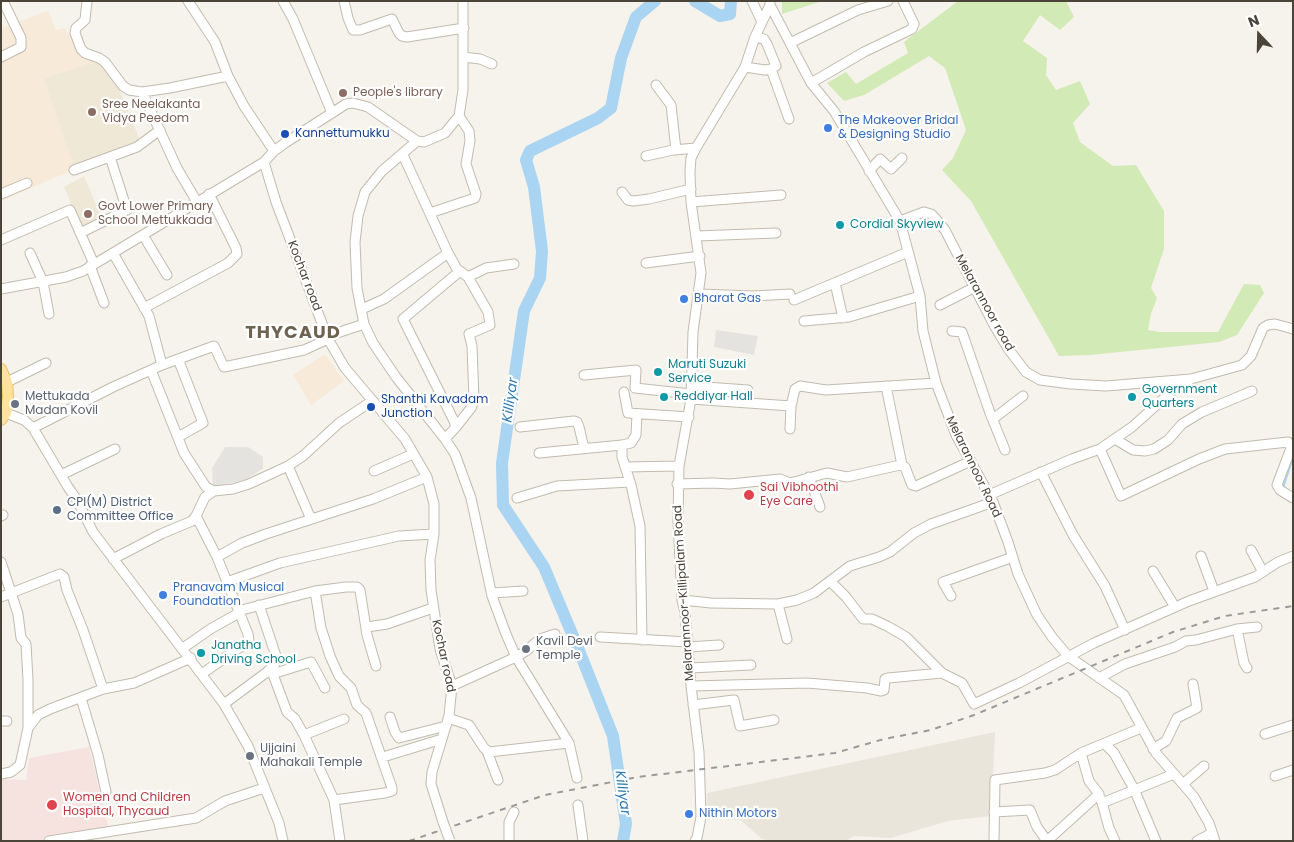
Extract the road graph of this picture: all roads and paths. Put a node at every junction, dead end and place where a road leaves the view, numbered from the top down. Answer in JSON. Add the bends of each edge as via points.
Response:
{"nodes":[{"id":1,"x":3,"y":1,"type":"edge"},
{"id":2,"x":87,"y":1,"type":"edge"},
{"id":3,"x":283,"y":1,"type":"edge"},
{"id":4,"x":344,"y":1,"type":"edge"},
{"id":5,"x":463,"y":1,"type":"edge"},
{"id":6,"x":752,"y":1,"type":"edge"},
{"id":7,"x":888,"y":1,"type":"edge"},
{"id":8,"x":903,"y":1,"type":"edge"},
{"id":9,"x":188,"y":2,"type":"edge"},
{"id":10,"x":770,"y":3,"type":"edge"},
{"id":11,"x":762,"y":22,"type":"junction"},
{"id":12,"x":464,"y":28,"type":"junction"},
{"id":13,"x":755,"y":36,"type":"junction"},
{"id":14,"x":790,"y":43,"type":"junction"},
{"id":15,"x":1,"y":56,"type":"edge"},
{"id":16,"x":463,"y":57,"type":"junction"},
{"id":17,"x":492,"y":64,"type":"dead end"},
{"id":18,"x":745,"y":67,"type":"junction"},
{"id":19,"x":771,"y":69,"type":"junction"},
{"id":20,"x":228,"y":76,"type":"junction"},
{"id":21,"x":811,"y":83,"type":"junction"},
{"id":22,"x":656,"y":85,"type":"dead end"},
{"id":23,"x":142,"y":92,"type":"junction"},
{"id":24,"x":332,"y":113,"type":"junction"},
{"id":25,"x":459,"y":116,"type":"junction"},
{"id":26,"x":789,"y":119,"type":"dead end"},
{"id":27,"x":160,"y":130,"type":"junction"},
{"id":28,"x":417,"y":141,"type":"junction"},
{"id":29,"x":696,"y":148,"type":"junction"},
{"id":30,"x":676,"y":150,"type":"junction"},
{"id":31,"x":274,"y":151,"type":"junction"},
{"id":32,"x":403,"y":154,"type":"junction"},
{"id":33,"x":646,"y":156,"type":"dead end"},
{"id":34,"x":110,"y":157,"type":"junction"},
{"id":35,"x":902,"y":158,"type":"dead end"},
{"id":36,"x":264,"y":162,"type":"junction"},
{"id":37,"x":74,"y":170,"type":"dead end"},
{"id":38,"x":870,"y":171,"type":"junction"},
{"id":39,"x":27,"y":183,"type":"dead end"},
{"id":40,"x":691,"y":189,"type":"junction"},
{"id":41,"x":622,"y":192,"type":"dead end"},
{"id":42,"x":1,"y":194,"type":"edge"},
{"id":43,"x":209,"y":194,"type":"junction"},
{"id":44,"x":781,"y":195,"type":"dead end"},
{"id":45,"x":197,"y":202,"type":"junction"},
{"id":46,"x":691,"y":202,"type":"junction"},
{"id":47,"x":430,"y":213,"type":"junction"},
{"id":48,"x":900,"y":221,"type":"junction"},
{"id":49,"x":80,"y":233,"type":"junction"},
{"id":50,"x":776,"y":233,"type":"dead end"},
{"id":51,"x":143,"y":235,"type":"junction"},
{"id":52,"x":697,"y":236,"type":"junction"},
{"id":53,"x":1,"y":240,"type":"edge"},
{"id":54,"x":908,"y":252,"type":"junction"},
{"id":55,"x":30,"y":253,"type":"dead end"},
{"id":56,"x":114,"y":253,"type":"junction"},
{"id":57,"x":448,"y":253,"type":"junction"},
{"id":58,"x":700,"y":256,"type":"junction"},
{"id":59,"x":646,"y":263,"type":"dead end"},
{"id":60,"x":514,"y":264,"type":"dead end"},
{"id":61,"x":92,"y":265,"type":"junction"},
{"id":62,"x":460,"y":271,"type":"junction"},
{"id":63,"x":167,"y":275,"type":"dead end"},
{"id":64,"x":468,"y":277,"type":"junction"},
{"id":65,"x":43,"y":282,"type":"junction"},
{"id":66,"x":835,"y":283,"type":"junction"},
{"id":67,"x":975,"y":287,"type":"junction"},
{"id":68,"x":1,"y":289,"type":"edge"},
{"id":69,"x":699,"y":294,"type":"junction"},
{"id":70,"x":920,"y":296,"type":"junction"},
{"id":71,"x":104,"y":303,"type":"dead end"},
{"id":72,"x":940,"y":305,"type":"dead end"},
{"id":73,"x":144,"y":308,"type":"junction"},
{"id":74,"x":362,"y":309,"type":"junction"},
{"id":75,"x":49,"y":314,"type":"dead end"},
{"id":76,"x":843,"y":318,"type":"junction"},
{"id":77,"x":804,"y":321,"type":"dead end"},
{"id":78,"x":364,"y":324,"type":"junction"},
{"id":79,"x":1293,"y":329,"type":"edge"},
{"id":80,"x":952,"y":332,"type":"dead end"},
{"id":81,"x":328,"y":339,"type":"junction"},
{"id":82,"x":178,"y":359,"type":"junction"},
{"id":83,"x":46,"y":362,"type":"dead end"},
{"id":84,"x":162,"y":365,"type":"junction"},
{"id":85,"x":1,"y":369,"type":"edge"},
{"id":86,"x":151,"y":370,"type":"junction"},
{"id":87,"x":584,"y":375,"type":"dead end"},
{"id":88,"x":1192,"y":380,"type":"junction"},
{"id":89,"x":7,"y":382,"type":"junction"},
{"id":90,"x":936,"y":383,"type":"junction"},
{"id":91,"x":886,"y":386,"type":"junction"},
{"id":92,"x":748,"y":390,"type":"dead end"},
{"id":93,"x":1252,"y":391,"type":"dead end"},
{"id":94,"x":624,"y":392,"type":"dead end"},
{"id":95,"x":692,"y":393,"type":"junction"},
{"id":96,"x":1023,"y":396,"type":"dead end"},
{"id":97,"x":372,"y":401,"type":"junction"},
{"id":98,"x":792,"y":406,"type":"junction"},
{"id":99,"x":637,"y":414,"type":"junction"},
{"id":100,"x":4,"y":416,"type":"edge"},
{"id":101,"x":689,"y":417,"type":"junction"},
{"id":102,"x":993,"y":419,"type":"junction"},
{"id":103,"x":456,"y":427,"type":"junction"},
{"id":104,"x":33,"y":428,"type":"junction"},
{"id":105,"x":520,"y":428,"type":"dead end"},
{"id":106,"x":790,"y":429,"type":"dead end"},
{"id":107,"x":178,"y":437,"type":"junction"},
{"id":108,"x":445,"y":439,"type":"junction"},
{"id":109,"x":1115,"y":439,"type":"junction"},
{"id":110,"x":622,"y":445,"type":"junction"},
{"id":111,"x":584,"y":448,"type":"junction"},
{"id":112,"x":115,"y":449,"type":"dead end"},
{"id":113,"x":1100,"y":449,"type":"junction"},
{"id":114,"x":1006,"y":450,"type":"dead end"},
{"id":115,"x":539,"y":453,"type":"dead end"},
{"id":116,"x":413,"y":454,"type":"junction"},
{"id":117,"x":971,"y":461,"type":"junction"},
{"id":118,"x":902,"y":465,"type":"junction"},
{"id":119,"x":288,"y":466,"type":"junction"},
{"id":120,"x":679,"y":466,"type":"junction"},
{"id":121,"x":625,"y":467,"type":"junction"},
{"id":122,"x":374,"y":471,"type":"dead end"},
{"id":123,"x":1041,"y":472,"type":"junction"},
{"id":124,"x":61,"y":475,"type":"junction"},
{"id":125,"x":428,"y":477,"type":"junction"},
{"id":126,"x":809,"y":477,"type":"junction"},
{"id":127,"x":630,"y":482,"type":"junction"},
{"id":128,"x":678,"y":484,"type":"junction"},
{"id":129,"x":214,"y":491,"type":"junction"},
{"id":130,"x":516,"y":498,"type":"dead end"},
{"id":131,"x":1293,"y":498,"type":"edge"},
{"id":132,"x":991,"y":499,"type":"junction"},
{"id":133,"x":820,"y":507,"type":"dead end"},
{"id":134,"x":196,"y":516,"type":"junction"},
{"id":135,"x":311,"y":520,"type":"junction"},
{"id":136,"x":434,"y":534,"type":"junction"},
{"id":137,"x":1251,"y":550,"type":"dead end"},
{"id":138,"x":1201,"y":556,"type":"dead end"},
{"id":139,"x":1293,"y":556,"type":"edge"},
{"id":140,"x":217,"y":557,"type":"junction"},
{"id":141,"x":1013,"y":557,"type":"junction"},
{"id":142,"x":113,"y":559,"type":"junction"},
{"id":143,"x":1,"y":562,"type":"edge"},
{"id":144,"x":1153,"y":571,"type":"dead end"},
{"id":145,"x":1263,"y":572,"type":"junction"},
{"id":146,"x":830,"y":581,"type":"junction"},
{"id":147,"x":227,"y":582,"type":"junction"},
{"id":148,"x":315,"y":591,"type":"junction"},
{"id":149,"x":523,"y":591,"type":"dead end"},
{"id":150,"x":1214,"y":592,"type":"junction"},
{"id":151,"x":12,"y":593,"type":"junction"},
{"id":152,"x":492,"y":593,"type":"junction"},
{"id":153,"x":951,"y":596,"type":"dead end"},
{"id":154,"x":1,"y":597,"type":"edge"},
{"id":155,"x":682,"y":600,"type":"junction"},
{"id":156,"x":778,"y":604,"type":"junction"},
{"id":157,"x":259,"y":605,"type":"junction"},
{"id":158,"x":1175,"y":607,"type":"junction"},
{"id":159,"x":434,"y":608,"type":"junction"},
{"id":160,"x":238,"y":612,"type":"junction"},
{"id":161,"x":367,"y":627,"type":"junction"},
{"id":162,"x":1257,"y":627,"type":"dead end"},
{"id":163,"x":1237,"y":629,"type":"junction"},
{"id":164,"x":1125,"y":630,"type":"junction"},
{"id":165,"x":555,"y":634,"type":"dead end"},
{"id":166,"x":600,"y":637,"type":"dead end"},
{"id":167,"x":787,"y":639,"type":"dead end"},
{"id":168,"x":642,"y":640,"type":"junction"},
{"id":169,"x":688,"y":644,"type":"junction"},
{"id":170,"x":719,"y":645,"type":"dead end"},
{"id":171,"x":183,"y":648,"type":"junction"},
{"id":172,"x":516,"y":656,"type":"junction"},
{"id":173,"x":1068,"y":656,"type":"junction"},
{"id":174,"x":191,"y":658,"type":"junction"},
{"id":175,"x":751,"y":665,"type":"dead end"},
{"id":176,"x":376,"y":666,"type":"dead end"},
{"id":177,"x":690,"y":668,"type":"junction"},
{"id":178,"x":1247,"y":668,"type":"dead end"},
{"id":179,"x":272,"y":671,"type":"junction"},
{"id":180,"x":203,"y":673,"type":"junction"},
{"id":181,"x":942,"y":673,"type":"junction"},
{"id":182,"x":1099,"y":678,"type":"junction"},
{"id":183,"x":1193,"y":684,"type":"dead end"},
{"id":184,"x":452,"y":686,"type":"junction"},
{"id":185,"x":691,"y":686,"type":"junction"},
{"id":186,"x":325,"y":688,"type":"dead end"},
{"id":187,"x":103,"y":689,"type":"junction"},
{"id":188,"x":81,"y":698,"type":"junction"},
{"id":189,"x":224,"y":704,"type":"junction"},
{"id":190,"x":693,"y":705,"type":"junction"},
{"id":191,"x":390,"y":717,"type":"dead end"},
{"id":192,"x":344,"y":719,"type":"dead end"},
{"id":193,"x":774,"y":720,"type":"dead end"},
{"id":194,"x":447,"y":722,"type":"junction"},
{"id":195,"x":1293,"y":724,"type":"edge"},
{"id":196,"x":28,"y":728,"type":"junction"},
{"id":197,"x":1141,"y":728,"type":"junction"},
{"id":198,"x":1265,"y":734,"type":"dead end"},
{"id":199,"x":304,"y":735,"type":"junction"},
{"id":200,"x":442,"y":739,"type":"junction"},
{"id":201,"x":569,"y":743,"type":"junction"},
{"id":202,"x":1105,"y":744,"type":"junction"},
{"id":203,"x":1153,"y":749,"type":"junction"},
{"id":204,"x":487,"y":751,"type":"junction"},
{"id":205,"x":1081,"y":753,"type":"junction"},
{"id":206,"x":383,"y":757,"type":"junction"},
{"id":207,"x":1204,"y":766,"type":"dead end"},
{"id":208,"x":1293,"y":770,"type":"edge"},
{"id":209,"x":1,"y":774,"type":"edge"},
{"id":210,"x":1174,"y":774,"type":"junction"},
{"id":211,"x":1275,"y":776,"type":"dead end"},
{"id":212,"x":577,"y":778,"type":"dead end"},
{"id":213,"x":498,"y":780,"type":"dead end"},
{"id":214,"x":1183,"y":784,"type":"junction"},
{"id":215,"x":264,"y":788,"type":"junction"},
{"id":216,"x":1134,"y":789,"type":"junction"},
{"id":217,"x":106,"y":792,"type":"dead end"},
{"id":218,"x":1100,"y":798,"type":"junction"},
{"id":219,"x":334,"y":800,"type":"junction"},
{"id":220,"x":578,"y":805,"type":"dead end"},
{"id":221,"x":514,"y":812,"type":"dead end"},
{"id":222,"x":994,"y":812,"type":"junction"},
{"id":223,"x":1214,"y":837,"type":"edge"},
{"id":224,"x":49,"y":841,"type":"edge"},
{"id":225,"x":282,"y":841,"type":"edge"},
{"id":226,"x":340,"y":841,"type":"edge"},
{"id":227,"x":450,"y":841,"type":"edge"},
{"id":228,"x":509,"y":841,"type":"edge"},
{"id":229,"x":583,"y":841,"type":"edge"},
{"id":230,"x":695,"y":841,"type":"edge"},
{"id":231,"x":994,"y":841,"type":"edge"},
{"id":232,"x":1047,"y":841,"type":"edge"},
{"id":233,"x":1115,"y":841,"type":"edge"},
{"id":234,"x":1156,"y":841,"type":"edge"},
{"id":235,"x":1197,"y":841,"type":"edge"}],
"edges":[{"from":1,"to":15,"type":"street","via":[[21,38],[21,47]]},
{"from":2,"to":23,"type":"street","via":[[85,20],[75,33],[81,49],[105,62],[123,86]]},
{"from":3,"to":24,"type":"street"},
{"from":4,"to":12,"type":"street","via":[[353,30],[392,19],[399,34],[407,37]]},
{"from":5,"to":12,"type":"street"},
{"from":6,"to":11,"type":"street"},
{"from":7,"to":14,"type":"street","via":[[858,10]]},
{"from":8,"to":21,"type":"street","via":[[914,24],[912,29]]},
{"from":9,"to":20,"type":"street","via":[[215,42]]},
{"from":10,"to":11,"type":"street","name":"Melarannoor-Killipalam Road"},
{"from":10,"to":14,"type":"street","name":"Melarannoor Road"},
{"from":11,"to":13,"type":"street","name":"Melarannoor-Killipalam Road"},
{"from":12,"to":16,"type":"street"},
{"from":13,"to":18,"type":"street","name":"Melarannoor-Killipalam Road"},
{"from":13,"to":19,"type":"street","via":[[767,44],[776,66]]},
{"from":14,"to":21,"type":"street","name":"Melarannoor Road"},
{"from":16,"to":17,"type":"street"},
{"from":16,"to":25,"type":"street"},
{"from":18,"to":19,"type":"street"},
{"from":18,"to":29,"type":"street","name":"Melarannoor-Killipalam Road"},
{"from":19,"to":26,"type":"street"},
{"from":20,"to":23,"type":"street"},
{"from":20,"to":31,"type":"street"},
{"from":21,"to":38,"type":"street","name":"Melarannoor Road","via":[[834,111]]},
{"from":22,"to":30,"type":"street","via":[[671,105]]},
{"from":23,"to":27,"type":"street"},
{"from":24,"to":28,"type":"street","via":[[346,104],[360,104]]},
{"from":24,"to":31,"type":"street"},
{"from":25,"to":28,"type":"street","via":[[445,133],[424,142]]},
{"from":25,"to":47,"type":"street","via":[[469,131],[466,164],[475,198]]},
{"from":27,"to":34,"type":"street","via":[[137,147]]},
{"from":27,"to":45,"type":"street"},
{"from":28,"to":32,"type":"street"},
{"from":29,"to":30,"type":"street"},
{"from":29,"to":40,"type":"street","name":"Melarannoor-Killipalam Road","via":[[691,158]]},
{"from":30,"to":33,"type":"street"},
{"from":31,"to":36,"type":"street"},
{"from":32,"to":47,"type":"street"},
{"from":32,"to":74,"type":"street","via":[[364,192],[355,242],[357,288]]},
{"from":34,"to":37,"type":"street"},
{"from":34,"to":49,"type":"street","via":[[127,210]]},
{"from":35,"to":38,"type":"street","via":[[891,169],[880,159]]},
{"from":36,"to":43,"type":"street"},
{"from":36,"to":81,"type":"street","name":"Kochar road"},
{"from":38,"to":48,"type":"street","name":"Melarannoor Road"},
{"from":39,"to":42,"type":"street"},
{"from":40,"to":41,"type":"street","via":[[633,201]]},
{"from":40,"to":46,"type":"street","name":"Melarannoor-Killipalam Road"},
{"from":43,"to":45,"type":"street"},
{"from":43,"to":73,"type":"street","via":[[237,254],[228,263]]},
{"from":44,"to":46,"type":"street"},
{"from":45,"to":51,"type":"street"},
{"from":46,"to":52,"type":"street","name":"Melarannoor-Killipalam Road"},
{"from":47,"to":57,"type":"street"},
{"from":48,"to":54,"type":"street","name":"Melarannoor Road"},
{"from":48,"to":67,"type":"street","name":"Melarannoor road","via":[[924,212],[931,214],[945,230]]},
{"from":49,"to":53,"type":"street","via":[[70,210]]},
{"from":49,"to":61,"type":"street"},
{"from":50,"to":52,"type":"street"},
{"from":51,"to":56,"type":"street"},
{"from":51,"to":63,"type":"street"},
{"from":52,"to":58,"type":"street","name":"Melarannoor-Killipalam Road"},
{"from":54,"to":66,"type":"street"},
{"from":54,"to":70,"type":"street","name":"Melarannoor Road"},
{"from":55,"to":65,"type":"street"},
{"from":56,"to":61,"type":"street"},
{"from":56,"to":73,"type":"street"},
{"from":57,"to":62,"type":"street"},
{"from":57,"to":74,"type":"street","via":[[384,300]]},
{"from":58,"to":59,"type":"street"},
{"from":58,"to":69,"type":"street","name":"Melarannoor-Killipalam Road"},
{"from":60,"to":64,"type":"street","via":[[486,268]]},
{"from":61,"to":65,"type":"street","via":[[66,278]]},
{"from":61,"to":71,"type":"street"},
{"from":62,"to":64,"type":"street"},
{"from":62,"to":103,"type":"street","via":[[403,319]]},
{"from":64,"to":103,"type":"street","via":[[488,312],[490,325],[468,334],[472,346],[474,400]]},
{"from":65,"to":68,"type":"street"},
{"from":65,"to":75,"type":"street"},
{"from":66,"to":69,"type":"street","via":[[792,297]]},
{"from":66,"to":76,"type":"street"},
{"from":67,"to":72,"type":"street"},
{"from":67,"to":88,"type":"street","name":"Melarannoor road","via":[[1009,350],[1026,372],[1040,380],[1106,386]]},
{"from":69,"to":95,"type":"street","name":"Melarannoor-Killipalam Road","via":[[693,332]]},
{"from":70,"to":76,"type":"street"},
{"from":70,"to":90,"type":"street","name":"Melarannoor Road","via":[[923,331]]},
{"from":73,"to":84,"type":"street","via":[[152,325]]},
{"from":74,"to":78,"type":"street"},
{"from":76,"to":77,"type":"street"},
{"from":78,"to":81,"type":"street"},
{"from":78,"to":108,"type":"street","via":[[396,377]]},
{"from":79,"to":88,"type":"street","name":"Melarannoor road","via":[[1268,325],[1252,356],[1242,365]]},
{"from":80,"to":102,"type":"street","via":[[962,332]]},
{"from":81,"to":82,"type":"street","via":[[304,350],[224,367],[214,346]]},
{"from":81,"to":97,"type":"street","name":"Kochar road","via":[[345,368]]},
{"from":82,"to":84,"type":"street"},
{"from":82,"to":107,"type":"street","via":[[203,423]]},
{"from":83,"to":89,"type":"street"},
{"from":84,"to":86,"type":"street"},
{"from":85,"to":89,"type":"main road"},
{"from":86,"to":104,"type":"street"},
{"from":86,"to":107,"type":"street"},
{"from":87,"to":95,"type":"street","via":[[636,370],[635,388]]},
{"from":88,"to":109,"type":"street","via":[[1171,392]]},
{"from":89,"to":100,"type":"main road"},
{"from":90,"to":91,"type":"street"},
{"from":90,"to":117,"type":"street","name":"Melarannoor Road","via":[[956,435]]},
{"from":91,"to":98,"type":"street","via":[[826,390],[800,386],[795,389]]},
{"from":91,"to":118,"type":"street"},
{"from":92,"to":95,"type":"street"},
{"from":93,"to":109,"type":"street","via":[[1202,412],[1182,424],[1168,440],[1154,449],[1133,450]]},
{"from":94,"to":99,"type":"street","via":[[627,412]]},
{"from":95,"to":98,"type":"street"},
{"from":95,"to":101,"type":"street","name":"Melarannoor-Killipalam Road"},
{"from":96,"to":102,"type":"street"},
{"from":97,"to":116,"type":"street","name":"Kochar road"},
{"from":97,"to":119,"type":"street","via":[[339,423]]},
{"from":98,"to":106,"type":"street"},
{"from":99,"to":101,"type":"street"},
{"from":99,"to":110,"type":"street","via":[[634,440]]},
{"from":100,"to":104,"type":"street","via":[[24,420]]},
{"from":101,"to":120,"type":"street","name":"Melarannoor-Killipalam Road"},
{"from":102,"to":114,"type":"street"},
{"from":103,"to":108,"type":"street"},
{"from":104,"to":124,"type":"street"},
{"from":105,"to":111,"type":"street","via":[[574,421],[579,427]]},
{"from":107,"to":129,"type":"street","via":[[184,453],[206,487]]},
{"from":108,"to":152,"type":"street","via":[[455,454],[471,498]]},
{"from":109,"to":113,"type":"street"},
{"from":110,"to":111,"type":"street"},
{"from":110,"to":121,"type":"street"},
{"from":111,"to":115,"type":"street"},
{"from":112,"to":124,"type":"street"},
{"from":113,"to":123,"type":"street"},
{"from":113,"to":131,"type":"street","via":[[1121,496],[1225,449],[1288,442],[1291,448],[1277,485]]},
{"from":116,"to":122,"type":"street"},
{"from":116,"to":125,"type":"street","name":"Kochar road"},
{"from":117,"to":118,"type":"street","via":[[916,486],[912,485]]},
{"from":117,"to":132,"type":"street","name":"Melarannoor Road"},
{"from":118,"to":126,"type":"street","via":[[847,477],[827,473]]},
{"from":119,"to":129,"type":"street","via":[[249,484]]},
{"from":119,"to":135,"type":"street"},
{"from":120,"to":121,"type":"street"},
{"from":120,"to":128,"type":"street","name":"Melarannoor-Killipalam Road"},
{"from":121,"to":127,"type":"street"},
{"from":123,"to":132,"type":"street"},
{"from":123,"to":164,"type":"street","via":[[1073,535],[1101,578]]},
{"from":124,"to":142,"type":"street"},
{"from":125,"to":135,"type":"street"},
{"from":125,"to":136,"type":"street","name":"Kochar road","via":[[434,504]]},
{"from":126,"to":128,"type":"street","via":[[790,483],[780,480]]},
{"from":126,"to":133,"type":"street"},
{"from":127,"to":130,"type":"street","via":[[557,486]]},
{"from":127,"to":168,"type":"street","via":[[640,526]]},
{"from":128,"to":155,"type":"street","name":"Melarannoor-Killipalam Road"},
{"from":129,"to":134,"type":"street","via":[[205,497]]},
{"from":132,"to":141,"type":"street","name":"Melarannoor Road"},
{"from":132,"to":146,"type":"street","via":[[931,524],[890,552],[850,566]]},
{"from":134,"to":140,"type":"street"},
{"from":134,"to":142,"type":"street","via":[[192,521]]},
{"from":135,"to":140,"type":"street","via":[[242,543]]},
{"from":136,"to":147,"type":"street","via":[[399,536],[280,563]]},
{"from":136,"to":159,"type":"street","name":"Kochar road","via":[[430,560]]},
{"from":137,"to":145,"type":"street"},
{"from":138,"to":150,"type":"street"},
{"from":139,"to":145,"type":"street"},
{"from":140,"to":147,"type":"street"},
{"from":141,"to":153,"type":"street","via":[[943,582]]},
{"from":141,"to":173,"type":"street","name":"Melarannoor Road","via":[[1037,615]]},
{"from":142,"to":171,"type":"street"},
{"from":143,"to":151,"type":"street"},
{"from":144,"to":158,"type":"street"},
{"from":145,"to":150,"type":"street"},
{"from":146,"to":156,"type":"street","via":[[814,593]]},
{"from":146,"to":181,"type":"street","via":[[863,619],[872,619],[906,637]]},
{"from":147,"to":160,"type":"street"},
{"from":148,"to":157,"type":"street"},
{"from":148,"to":161,"type":"street","via":[[357,587]]},
{"from":148,"to":206,"type":"street","via":[[330,656],[339,676],[351,688],[357,705],[366,713]]},
{"from":149,"to":152,"type":"street"},
{"from":150,"to":158,"type":"street"},
{"from":151,"to":154,"type":"street"},
{"from":151,"to":187,"type":"street","via":[[60,574],[64,577]]},
{"from":151,"to":196,"type":"street","via":[[21,638],[26,644]]},
{"from":152,"to":172,"type":"street"},
{"from":155,"to":156,"type":"street"},
{"from":155,"to":169,"type":"street","name":"Melarannoor-Killipalam Road"},
{"from":156,"to":167,"type":"street"},
{"from":157,"to":160,"type":"street"},
{"from":157,"to":179,"type":"street","via":[[276,656]]},
{"from":158,"to":164,"type":"street"},
{"from":159,"to":161,"type":"street","via":[[388,624]]},
{"from":159,"to":184,"type":"street","name":"Kochar road","via":[[440,648]]},
{"from":160,"to":171,"type":"street"},
{"from":160,"to":180,"type":"street","via":[[249,641]]},
{"from":161,"to":176,"type":"street"},
{"from":162,"to":163,"type":"street"},
{"from":163,"to":178,"type":"street"},
{"from":163,"to":182,"type":"street","via":[[1186,641],[1125,664]]},
{"from":164,"to":173,"type":"street"},
{"from":165,"to":172,"type":"street","via":[[540,639]]},
{"from":166,"to":168,"type":"street"},
{"from":168,"to":169,"type":"street"},
{"from":169,"to":170,"type":"street"},
{"from":169,"to":177,"type":"street","name":"Melarannoor-Killipalam Road"},
{"from":171,"to":174,"type":"street"},
{"from":172,"to":184,"type":"street"},
{"from":172,"to":201,"type":"street"},
{"from":173,"to":181,"type":"street","via":[[974,704],[962,684]]},
{"from":173,"to":182,"type":"street","name":"Melarannoor Road"},
{"from":174,"to":180,"type":"street"},
{"from":174,"to":187,"type":"street","via":[[134,683]]},
{"from":175,"to":177,"type":"street"},
{"from":177,"to":185,"type":"street","name":"Melarannoor-Killipalam Road"},
{"from":179,"to":186,"type":"street","via":[[311,662]]},
{"from":179,"to":189,"type":"street"},
{"from":179,"to":199,"type":"street","via":[[287,712]]},
{"from":180,"to":189,"type":"street"},
{"from":181,"to":185,"type":"street","via":[[888,678],[881,691],[807,683]]},
{"from":182,"to":197,"type":"street","name":"Melarannoor Road","via":[[1124,695]]},
{"from":183,"to":203,"type":"street","via":[[1197,708],[1177,718],[1166,740]]},
{"from":184,"to":194,"type":"street","name":"Kochar road"},
{"from":185,"to":190,"type":"street","name":"Melarannoor-Killipalam Road"},
{"from":187,"to":188,"type":"street"},
{"from":188,"to":196,"type":"street","via":[[50,708],[38,715]]},
{"from":188,"to":217,"type":"street"},
{"from":189,"to":215,"type":"street","via":[[248,746]]},
{"from":190,"to":193,"type":"street","via":[[734,700],[740,726]]},
{"from":190,"to":230,"type":"street","name":"Melarannoor-Killipalam Road","via":[[702,818]]},
{"from":191,"to":194,"type":"street","via":[[398,738]]},
{"from":192,"to":199,"type":"street"},
{"from":194,"to":200,"type":"street","name":"Kochar road"},
{"from":194,"to":204,"type":"street","via":[[469,725]]},
{"from":195,"to":198,"type":"street"},
{"from":196,"to":209,"type":"street","via":[[20,765]]},
{"from":197,"to":202,"type":"street"},
{"from":197,"to":203,"type":"street","name":"Melarannoor Road"},
{"from":199,"to":219,"type":"street"},
{"from":200,"to":206,"type":"street"},
{"from":200,"to":227,"type":"street","name":"Kochar road","bridge":true,"via":[[431,784]]},
{"from":201,"to":204,"type":"street"},
{"from":201,"to":212,"type":"street"},
{"from":202,"to":205,"type":"street"},
{"from":202,"to":216,"type":"street","via":[[1114,753]]},
{"from":203,"to":210,"type":"street","name":"Melarannoor Road"},
{"from":204,"to":213,"type":"street"},
{"from":205,"to":218,"type":"street","via":[[1089,781]]},
{"from":205,"to":222,"type":"street","via":[[1045,774],[995,780]]},
{"from":206,"to":219,"type":"street","via":[[392,791]]},
{"from":207,"to":214,"type":"street"},
{"from":208,"to":211,"type":"street"},
{"from":210,"to":214,"type":"street","name":"Melarannoor Road"},
{"from":210,"to":216,"type":"street"},
{"from":214,"to":223,"type":"street","name":"Melarannoor Road","via":[[1194,797]]},
{"from":215,"to":224,"type":"street","via":[[225,801],[196,818]]},
{"from":215,"to":225,"type":"street"},
{"from":216,"to":218,"type":"street"},
{"from":216,"to":234,"type":"street"},
{"from":218,"to":232,"type":"street"},
{"from":218,"to":233,"type":"street"},
{"from":219,"to":226,"type":"street"},
{"from":220,"to":229,"type":"street"},
{"from":221,"to":228,"type":"street","via":[[509,822]]},
{"from":222,"to":231,"type":"street"},
{"from":222,"to":232,"type":"street","via":[[1030,810]]},
{"from":223,"to":235,"type":"street"}]}
